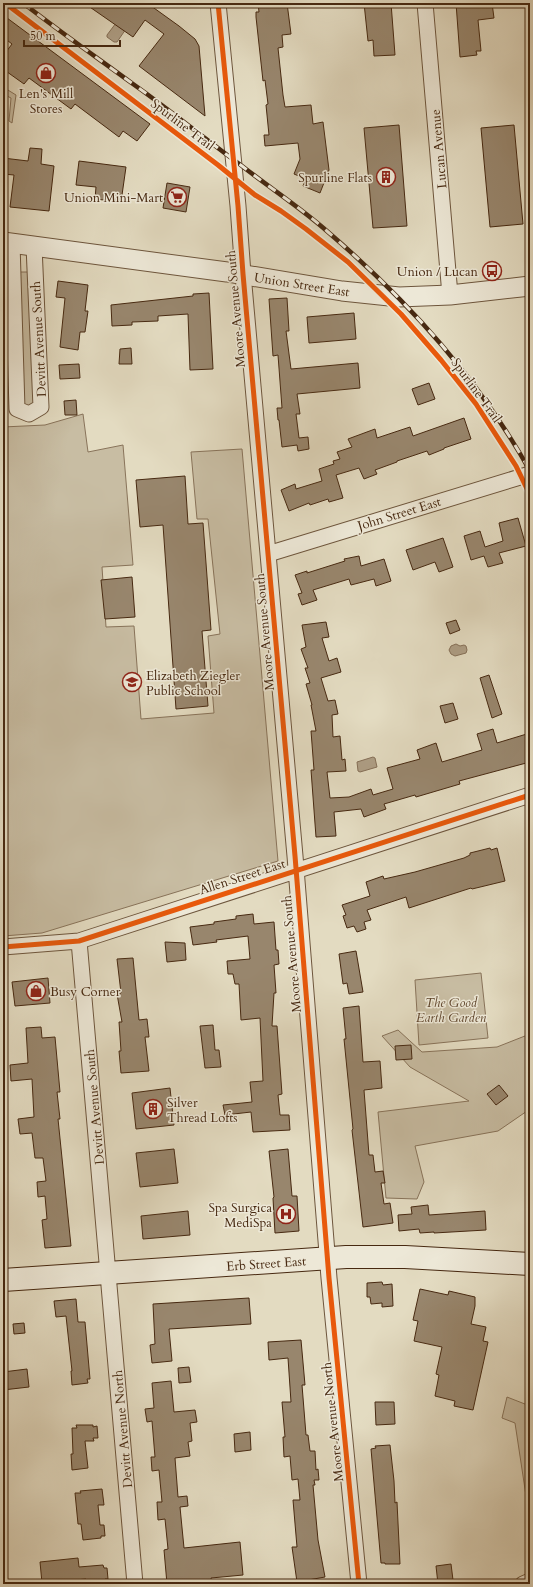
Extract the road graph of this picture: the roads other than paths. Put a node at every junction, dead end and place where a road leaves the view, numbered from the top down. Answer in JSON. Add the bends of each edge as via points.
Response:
{"nodes":[{"id":1,"x":425,"y":3,"type":"edge"},
{"id":2,"x":213,"y":4,"type":"edge"},
{"id":3,"x":8,"y":243,"type":"edge"},
{"id":4,"x":34,"y":246,"type":"junction"},
{"id":5,"x":243,"y":274,"type":"junction"},
{"id":6,"x":530,"y":286,"type":"edge"},
{"id":7,"x":450,"y":295,"type":"junction"},
{"id":8,"x":530,"y":474,"type":"edge"},
{"id":9,"x":268,"y":554,"type":"junction"},
{"id":10,"x":530,"y":795,"type":"edge"},
{"id":11,"x":295,"y":870,"type":"junction"},
{"id":12,"x":79,"y":941,"type":"junction"},
{"id":13,"x":3,"y":947,"type":"edge"},
{"id":14,"x":328,"y":1259,"type":"junction"},
{"id":15,"x":530,"y":1264,"type":"edge"},
{"id":16,"x":109,"y":1273,"type":"junction"},
{"id":17,"x":3,"y":1280,"type":"edge"},
{"id":18,"x":530,"y":1581,"type":"edge"},
{"id":19,"x":135,"y":1584,"type":"edge"},
{"id":20,"x":359,"y":1584,"type":"edge"},
{"id":21,"x":523,"y":1584,"type":"edge"}],
"edges":[{"from":1,"to":7,"type":"street","name":"Lucan Avenue"},
{"from":2,"to":5,"type":"street","name":"Moore Avenue South","via":[[238,206]]},
{"from":3,"to":4,"type":"street","name":"Union Street East"},
{"from":3,"to":4,"type":"street","name":"Devitt Avenue South","via":[[17,408],[29,414],[41,407]]},
{"from":4,"to":5,"type":"street","name":"Union Street East"},
{"from":5,"to":7,"type":"street","name":"Union Street East","via":[[342,291],[399,297]]},
{"from":5,"to":9,"type":"street","name":"Moore Avenue South"},
{"from":6,"to":7,"type":"street","name":"Union Street East"},
{"from":8,"to":9,"type":"street","name":"John Street East"},
{"from":9,"to":11,"type":"street","name":"Moore Avenue South"},
{"from":10,"to":11,"type":"street","name":"Allen Street East"},
{"from":11,"to":12,"type":"street","name":"Allen Street East"},
{"from":11,"to":14,"type":"street","name":"Moore Avenue South"},
{"from":12,"to":13,"type":"street","name":"Allen Street East"},
{"from":12,"to":16,"type":"street","name":"Devitt Avenue South"},
{"from":14,"to":15,"type":"main road","name":"Erb Street East","via":[[405,1257]]},
{"from":14,"to":16,"type":"main road","name":"Erb Street East"},
{"from":14,"to":20,"type":"street","name":"Moore Avenue North"},
{"from":16,"to":17,"type":"main road","name":"Erb Street East"},
{"from":16,"to":19,"type":"street","name":"Devitt Avenue North"},
{"from":18,"to":21,"type":"street"}]}
